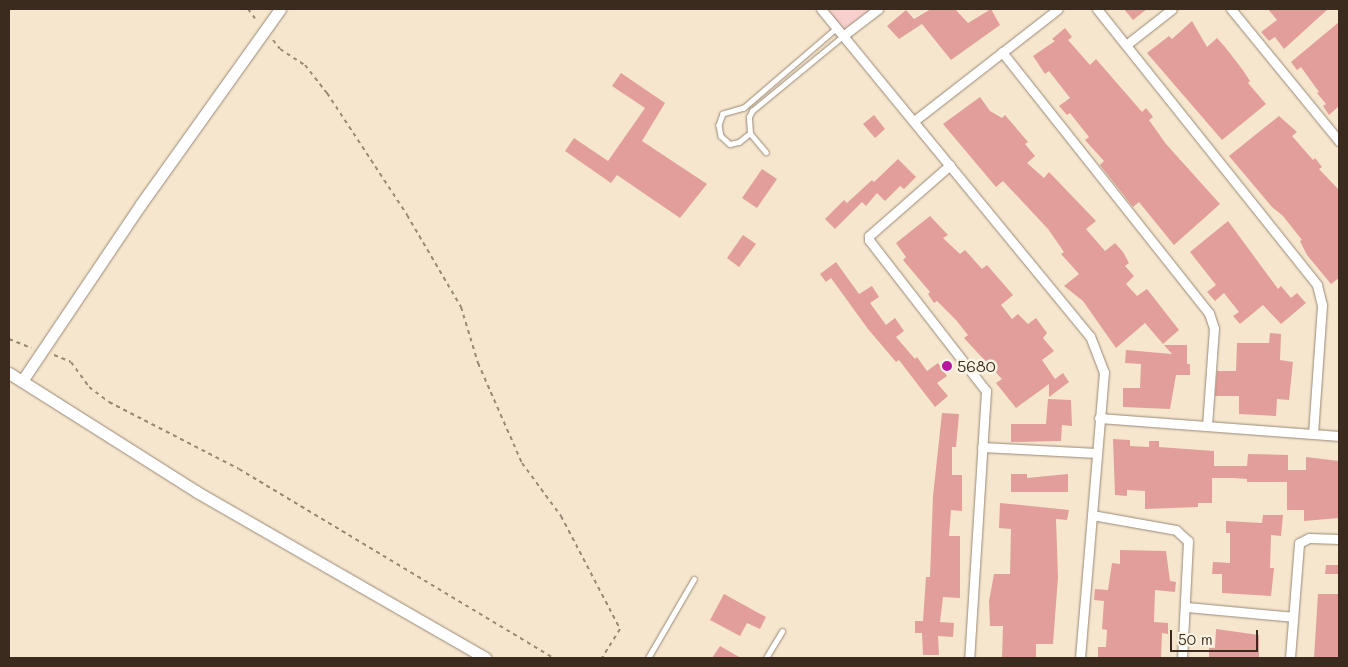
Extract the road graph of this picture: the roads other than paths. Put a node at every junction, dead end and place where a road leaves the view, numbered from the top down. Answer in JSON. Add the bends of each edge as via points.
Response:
{"nodes":[{"id":1,"x":280,"y":9,"type":"edge"},
{"id":2,"x":821,"y":9,"type":"edge"},
{"id":3,"x":878,"y":9,"type":"edge"},
{"id":4,"x":1058,"y":9,"type":"edge"},
{"id":5,"x":1097,"y":9,"type":"edge"},
{"id":6,"x":1172,"y":9,"type":"edge"},
{"id":7,"x":1231,"y":9,"type":"edge"},
{"id":8,"x":840,"y":32,"type":"junction"},
{"id":9,"x":1126,"y":45,"type":"junction"},
{"id":10,"x":1002,"y":52,"type":"junction"},
{"id":11,"x":914,"y":121,"type":"junction"},
{"id":12,"x":750,"y":133,"type":"junction"},
{"id":13,"x":1339,"y":141,"type":"edge"},
{"id":14,"x":766,"y":152,"type":"dead end"},
{"id":15,"x":950,"y":165,"type":"junction"},
{"id":16,"x":9,"y":373,"type":"edge"},
{"id":17,"x":22,"y":381,"type":"junction"},
{"id":18,"x":1099,"y":418,"type":"junction"},
{"id":19,"x":1207,"y":425,"type":"junction"},
{"id":20,"x":1313,"y":434,"type":"junction"},
{"id":21,"x":1339,"y":436,"type":"edge"},
{"id":22,"x":982,"y":447,"type":"junction"},
{"id":23,"x":1097,"y":453,"type":"junction"},
{"id":24,"x":1092,"y":515,"type":"junction"},
{"id":25,"x":1339,"y":539,"type":"edge"},
{"id":26,"x":694,"y":579,"type":"dead end"},
{"id":27,"x":1186,"y":607,"type":"junction"},
{"id":28,"x":1293,"y":617,"type":"junction"},
{"id":29,"x":782,"y":631,"type":"dead end"},
{"id":30,"x":486,"y":658,"type":"edge"},
{"id":31,"x":648,"y":658,"type":"edge"},
{"id":32,"x":766,"y":658,"type":"edge"},
{"id":33,"x":969,"y":658,"type":"edge"},
{"id":34,"x":1080,"y":658,"type":"edge"},
{"id":35,"x":1182,"y":658,"type":"edge"},
{"id":36,"x":1290,"y":658,"type":"edge"}],
"edges":[{"from":1,"to":17,"type":"street"},
{"from":2,"to":8,"type":"street"},
{"from":3,"to":8,"type":"street"},
{"from":4,"to":10,"type":"street"},
{"from":5,"to":9,"type":"street"},
{"from":6,"to":9,"type":"street"},
{"from":7,"to":13,"type":"street"},
{"from":8,"to":11,"type":"street"},
{"from":8,"to":12,"type":"lane","via":[[752,112]]},
{"from":8,"to":12,"type":"lane","via":[[744,108],[723,114],[719,125],[721,136],[730,144],[739,142]]},
{"from":9,"to":20,"type":"street","via":[[1317,284],[1322,305]]},
{"from":10,"to":11,"type":"street"},
{"from":10,"to":19,"type":"street","via":[[1209,313],[1214,328]]},
{"from":11,"to":15,"type":"street"},
{"from":12,"to":14,"type":"lane"},
{"from":15,"to":18,"type":"street","via":[[1090,336],[1104,372]]},
{"from":15,"to":22,"type":"street","via":[[870,232],[869,240],[986,391]]},
{"from":16,"to":17,"type":"street"},
{"from":17,"to":30,"type":"street","via":[[197,492]]},
{"from":18,"to":19,"type":"street"},
{"from":18,"to":23,"type":"street"},
{"from":19,"to":20,"type":"street"},
{"from":20,"to":21,"type":"street"},
{"from":22,"to":23,"type":"street"},
{"from":22,"to":33,"type":"street"},
{"from":23,"to":24,"type":"street"},
{"from":24,"to":27,"type":"street","via":[[1183,534],[1188,541]]},
{"from":24,"to":34,"type":"street"},
{"from":25,"to":28,"type":"street","via":[[1309,538],[1299,543]]},
{"from":26,"to":31,"type":"lane"},
{"from":27,"to":28,"type":"street"},
{"from":27,"to":35,"type":"street"},
{"from":28,"to":36,"type":"street"},
{"from":29,"to":32,"type":"lane"}]}
